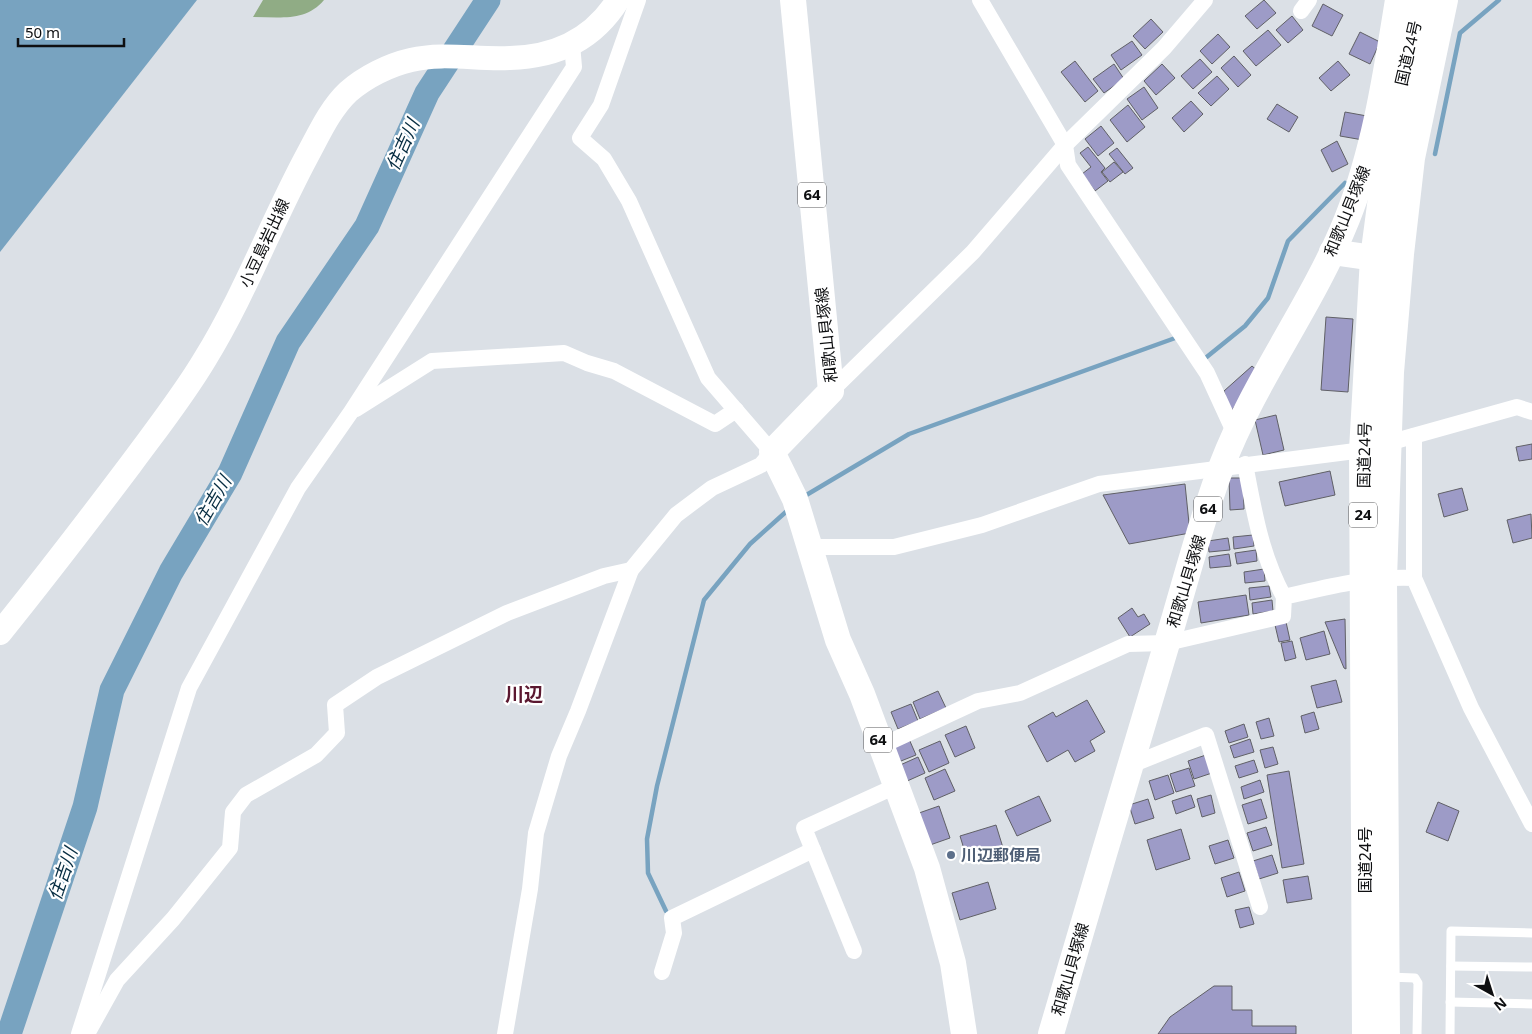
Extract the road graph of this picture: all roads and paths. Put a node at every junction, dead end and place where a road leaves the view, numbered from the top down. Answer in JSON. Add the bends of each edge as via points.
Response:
{"nodes":[{"id":1,"x":618,"y":0,"type":"edge"},
{"id":2,"x":638,"y":0,"type":"edge"},
{"id":3,"x":793,"y":0,"type":"edge"},
{"id":4,"x":980,"y":0,"type":"edge"},
{"id":5,"x":1205,"y":0,"type":"edge"},
{"id":6,"x":1398,"y":0,"type":"edge"},
{"id":7,"x":1420,"y":0,"type":"edge"},
{"id":8,"x":1444,"y":0,"type":"edge"},
{"id":9,"x":572,"y":44,"type":"junction"},
{"id":10,"x":1065,"y":144,"type":"junction"},
{"id":11,"x":1332,"y":252,"type":"junction"},
{"id":12,"x":1387,"y":256,"type":"junction"},
{"id":13,"x":831,"y":391,"type":"junction"},
{"id":14,"x":736,"y":410,"type":"junction"},
{"id":15,"x":351,"y":412,"type":"junction"},
{"id":16,"x":1532,"y":412,"type":"edge"},
{"id":17,"x":1235,"y":434,"type":"junction"},
{"id":18,"x":1414,"y":436,"type":"junction"},
{"id":19,"x":1375,"y":447,"type":"junction"},
{"id":20,"x":772,"y":452,"type":"junction"},
{"id":21,"x":1233,"y":466,"type":"junction"},
{"id":22,"x":809,"y":551,"type":"junction"},
{"id":23,"x":631,"y":570,"type":"junction"},
{"id":24,"x":1414,"y":578,"type":"junction"},
{"id":25,"x":1373,"y":580,"type":"junction"},
{"id":26,"x":1284,"y":597,"type":"junction"},
{"id":27,"x":0,"y":632,"type":"edge"},
{"id":28,"x":1167,"y":643,"type":"junction"},
{"id":29,"x":881,"y":746,"type":"junction"},
{"id":30,"x":1131,"y":764,"type":"junction"},
{"id":31,"x":896,"y":786,"type":"junction"},
{"id":32,"x":1532,"y":824,"type":"edge"},
{"id":33,"x":813,"y":850,"type":"junction"},
{"id":34,"x":1260,"y":907,"type":"dead end"},
{"id":35,"x":1532,"y":933,"type":"edge"},
{"id":36,"x":854,"y":951,"type":"dead end"},
{"id":37,"x":1450,"y":966,"type":"junction"},
{"id":38,"x":1532,"y":967,"type":"edge"},
{"id":39,"x":662,"y":972,"type":"dead end"},
{"id":40,"x":1386,"y":976,"type":"junction"},
{"id":41,"x":1450,"y":1002,"type":"junction"},
{"id":42,"x":1532,"y":1004,"type":"edge"},
{"id":43,"x":79,"y":1034,"type":"edge"},
{"id":44,"x":87,"y":1034,"type":"edge"},
{"id":45,"x":505,"y":1034,"type":"edge"},
{"id":46,"x":964,"y":1034,"type":"edge"},
{"id":47,"x":1051,"y":1034,"type":"edge"},
{"id":48,"x":1366,"y":1034,"type":"edge"},
{"id":49,"x":1386,"y":1034,"type":"edge"},
{"id":50,"x":1417,"y":1034,"type":"edge"},
{"id":51,"x":1450,"y":1034,"type":"edge"}],
"edges":[{"from":1,"to":9,"type":"main road","name":"小豆島岩出線","via":[[588,35]]},
{"from":2,"to":14,"type":"street","via":[[601,105],[580,138],[604,159],[629,201],[708,378]]},
{"from":3,"to":13,"type":"main road","name":"和歌山貝塚線","number":"64"},
{"from":4,"to":10,"type":"street"},
{"from":5,"to":10,"type":"street","via":[[1164,48]]},
{"from":6,"to":11,"type":"main road","name":"和歌山貝塚線","number":"64","via":[[1369,154]]},
{"from":7,"to":12,"type":"highway","name":"国道24号","number":"24","via":[[1391,130]]},
{"from":8,"to":12,"type":"highway","name":"国道24号","number":"24"},
{"from":9,"to":15,"type":"street","via":[[574,67]]},
{"from":9,"to":27,"type":"main road","name":"小豆島岩出線","via":[[548,53],[511,58],[446,56],[410,60],[373,75],[348,93],[327,119],[289,190],[235,306],[204,361],[162,423],[65,552]]},
{"from":10,"to":13,"type":"street","via":[[973,252]]},
{"from":10,"to":17,"type":"street","via":[[1068,165],[1207,373]]},
{"from":11,"to":12,"type":"main road"},
{"from":11,"to":17,"type":"main road","name":"和歌山貝塚線","number":"64"},
{"from":12,"to":19,"type":"highway","name":"国道24号","number":"24"},
{"from":13,"to":20,"type":"main road","name":"和歌山貝塚線"},
{"from":14,"to":15,"type":"street","via":[[715,424],[614,371],[587,364],[564,353],[432,361]]},
{"from":14,"to":20,"type":"street"},
{"from":15,"to":43,"type":"street","via":[[298,488],[189,688]]},
{"from":16,"to":18,"type":"street","via":[[1517,407]]},
{"from":17,"to":21,"type":"main road","name":"和歌山貝塚線","number":"64"},
{"from":18,"to":19,"type":"street"},
{"from":18,"to":24,"type":"street"},
{"from":19,"to":21,"type":"street"},
{"from":19,"to":25,"type":"highway","name":"国道24号","number":"24"},
{"from":20,"to":22,"type":"main road","number":"64","via":[[795,499]]},
{"from":20,"to":23,"type":"street","via":[[761,465],[712,488],[676,515]]},
{"from":21,"to":22,"type":"street","via":[[1099,484],[982,525],[894,548],[818,547]]},
{"from":21,"to":26,"type":"street","via":[[1271,573]]},
{"from":21,"to":28,"type":"main road","name":"和歌山貝塚線","number":"64"},
{"from":22,"to":29,"type":"main road","number":"64","via":[[838,640]]},
{"from":23,"to":44,"type":"street","via":[[604,576],[507,613],[377,677],[335,705],[337,733],[316,755],[246,795],[233,812],[230,848],[173,919],[117,980]]},
{"from":23,"to":45,"type":"street","via":[[559,756],[536,833],[530,889]]},
{"from":24,"to":25,"type":"street"},
{"from":24,"to":32,"type":"street","via":[[1471,708]]},
{"from":25,"to":26,"type":"street","via":[[1342,583]]},
{"from":25,"to":40,"type":"highway","name":"国道24号","number":"24"},
{"from":25,"to":48,"type":"highway","name":"国道24号","number":"24"},
{"from":26,"to":28,"type":"street","via":[[1283,616]]},
{"from":28,"to":29,"type":"street","via":[[1128,644],[1020,693],[978,701]]},
{"from":28,"to":30,"type":"main road","name":"和歌山貝塚線","number":"64"},
{"from":29,"to":31,"type":"main road","number":"64"},
{"from":30,"to":34,"type":"street","via":[[1206,735]]},
{"from":30,"to":47,"type":"main road","name":"和歌山貝塚線","number":"64"},
{"from":31,"to":33,"type":"street","via":[[804,828]]},
{"from":31,"to":46,"type":"main road","number":"64","via":[[930,878],[953,963]]},
{"from":33,"to":36,"type":"street"},
{"from":33,"to":39,"type":"street","via":[[672,918],[674,933]]},
{"from":35,"to":37,"type":"lane","via":[[1450,931]]},
{"from":37,"to":38,"type":"lane"},
{"from":37,"to":41,"type":"lane"},
{"from":40,"to":49,"type":"highway","name":"国道24号","number":"24"},
{"from":40,"to":50,"type":"lane","via":[[1415,978],[1418,983]]},
{"from":41,"to":42,"type":"lane"},
{"from":41,"to":51,"type":"lane"}]}
